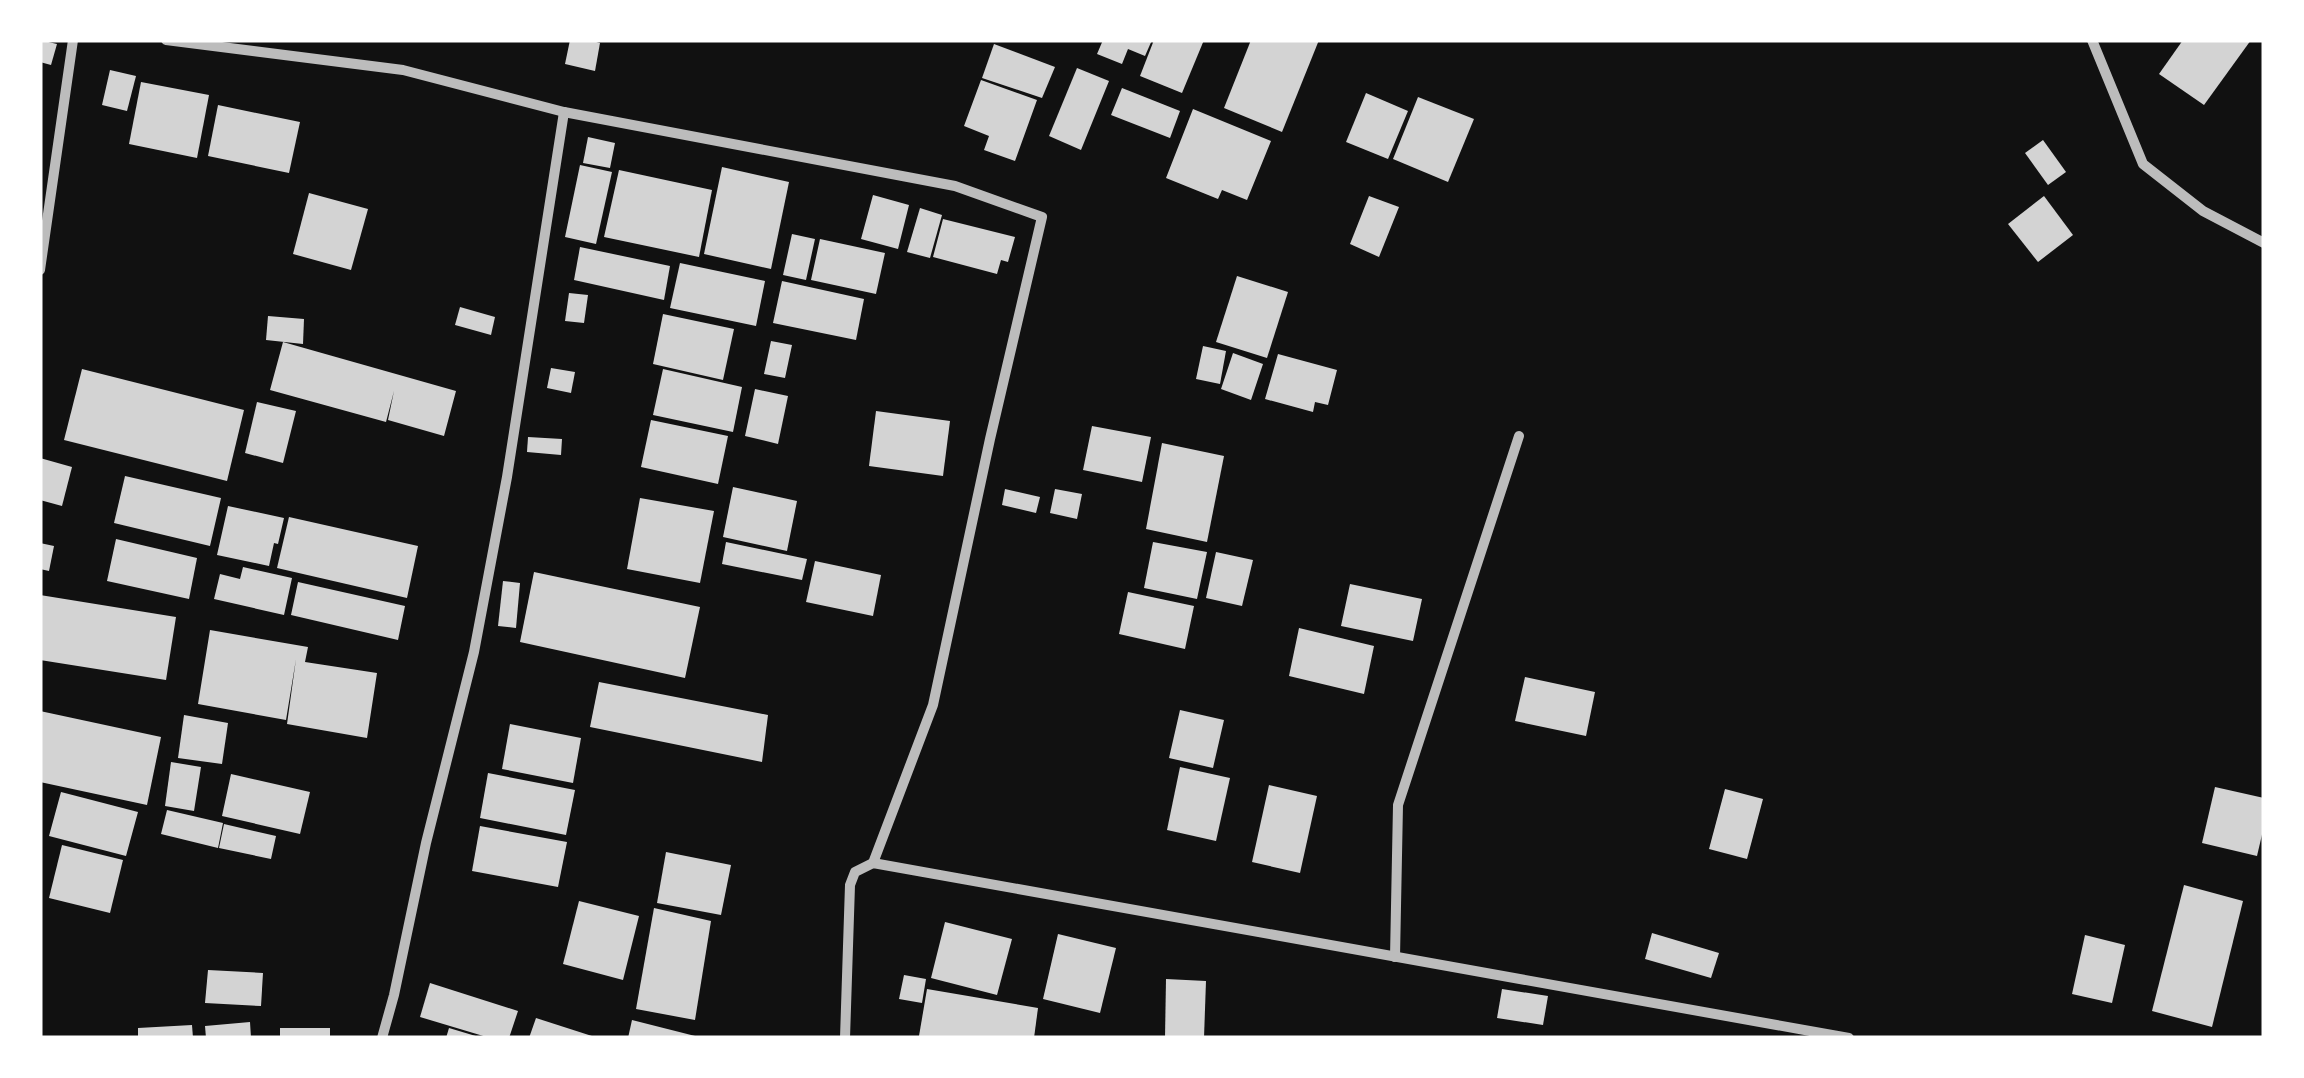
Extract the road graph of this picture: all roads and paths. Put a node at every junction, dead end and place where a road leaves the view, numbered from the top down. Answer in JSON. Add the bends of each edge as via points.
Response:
{"nodes":[{"id":1,"x":74,"y":40,"type":"edge"},
{"id":2,"x":166,"y":40,"type":"edge"},
{"id":3,"x":2092,"y":40,"type":"edge"},
{"id":4,"x":564,"y":112,"type":"junction"},
{"id":5,"x":2264,"y":243,"type":"edge"},
{"id":6,"x":40,"y":270,"type":"edge"},
{"id":7,"x":1519,"y":436,"type":"dead end"},
{"id":8,"x":873,"y":863,"type":"junction"},
{"id":9,"x":1396,"y":957,"type":"junction"},
{"id":10,"x":382,"y":1038,"type":"edge"},
{"id":11,"x":846,"y":1038,"type":"edge"},
{"id":12,"x":1849,"y":1038,"type":"edge"}],
"edges":[{"from":1,"to":6,"type":"street"},
{"from":2,"to":4,"type":"street","via":[[404,70]]},
{"from":3,"to":5,"type":"street","via":[[2143,164],[2203,211]]},
{"from":4,"to":8,"type":"street","via":[[955,186],[1042,217],[933,705]]},
{"from":4,"to":10,"type":"street","via":[[474,652]]},
{"from":7,"to":9,"type":"street","via":[[1398,805]]},
{"from":8,"to":9,"type":"street"},
{"from":8,"to":11,"type":"street","via":[[856,872],[850,885]]},
{"from":9,"to":12,"type":"street"}]}
